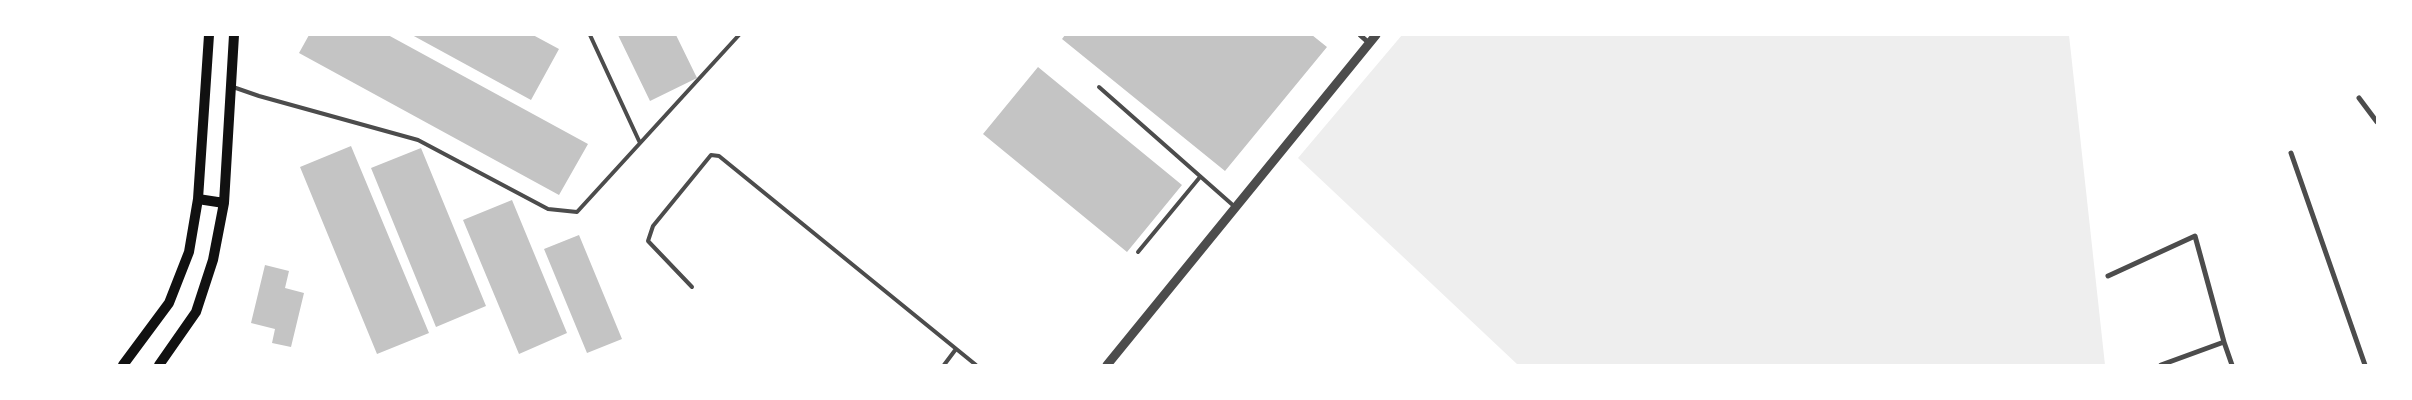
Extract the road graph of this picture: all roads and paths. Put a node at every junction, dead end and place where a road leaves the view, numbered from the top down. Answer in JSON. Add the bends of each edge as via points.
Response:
{"nodes":[{"id":1,"x":209,"y":35,"type":"edge"},
{"id":2,"x":234,"y":35,"type":"edge"},
{"id":3,"x":590,"y":35,"type":"edge"},
{"id":4,"x":739,"y":35,"type":"edge"},
{"id":5,"x":1360,"y":35,"type":"edge"},
{"id":6,"x":1376,"y":35,"type":"edge"},
{"id":7,"x":1369,"y":42,"type":"junction"},
{"id":8,"x":231,"y":86,"type":"junction"},
{"id":9,"x":1099,"y":87,"type":"dead end"},
{"id":10,"x":2358,"y":98,"type":"dead end"},
{"id":11,"x":2377,"y":122,"type":"edge"},
{"id":12,"x":640,"y":142,"type":"junction"},
{"id":13,"x":2291,"y":153,"type":"dead end"},
{"id":14,"x":1200,"y":177,"type":"junction"},
{"id":15,"x":198,"y":199,"type":"junction"},
{"id":16,"x":224,"y":203,"type":"junction"},
{"id":17,"x":1235,"y":207,"type":"junction"},
{"id":18,"x":1138,"y":252,"type":"dead end"},
{"id":19,"x":2108,"y":276,"type":"dead end"},
{"id":20,"x":692,"y":287,"type":"dead end"},
{"id":21,"x":2224,"y":342,"type":"junction"},
{"id":22,"x":956,"y":349,"type":"junction"},
{"id":23,"x":123,"y":365,"type":"edge"},
{"id":24,"x":159,"y":365,"type":"edge"},
{"id":25,"x":944,"y":365,"type":"edge"},
{"id":26,"x":976,"y":365,"type":"edge"},
{"id":27,"x":1107,"y":365,"type":"edge"},
{"id":28,"x":2161,"y":365,"type":"edge"},
{"id":29,"x":2232,"y":365,"type":"edge"},
{"id":30,"x":2365,"y":365,"type":"edge"}],
"edges":[{"from":1,"to":15,"type":"main road"},
{"from":2,"to":8,"type":"main road"},
{"from":3,"to":12,"type":"lane"},
{"from":4,"to":12,"type":"lane"},
{"from":5,"to":7,"type":"street"},
{"from":6,"to":7,"type":"street"},
{"from":7,"to":17,"type":"street"},
{"from":8,"to":12,"type":"lane","via":[[418,140],[548,209],[577,212]]},
{"from":8,"to":16,"type":"main road"},
{"from":9,"to":14,"type":"lane"},
{"from":10,"to":11,"type":"street"},
{"from":13,"to":30,"type":"street"},
{"from":14,"to":17,"type":"lane"},
{"from":14,"to":18,"type":"lane"},
{"from":15,"to":16,"type":"main road"},
{"from":15,"to":23,"type":"main road","via":[[189,252],[168,303]]},
{"from":16,"to":24,"type":"main road","via":[[214,260],[196,312]]},
{"from":17,"to":27,"type":"street"},
{"from":19,"to":21,"type":"street","via":[[2195,236]]},
{"from":20,"to":22,"type":"lane","via":[[648,241],[653,226],[711,155],[719,156]]},
{"from":21,"to":28,"type":"street"},
{"from":21,"to":29,"type":"street"},
{"from":22,"to":25,"type":"lane"},
{"from":22,"to":26,"type":"lane"}]}
